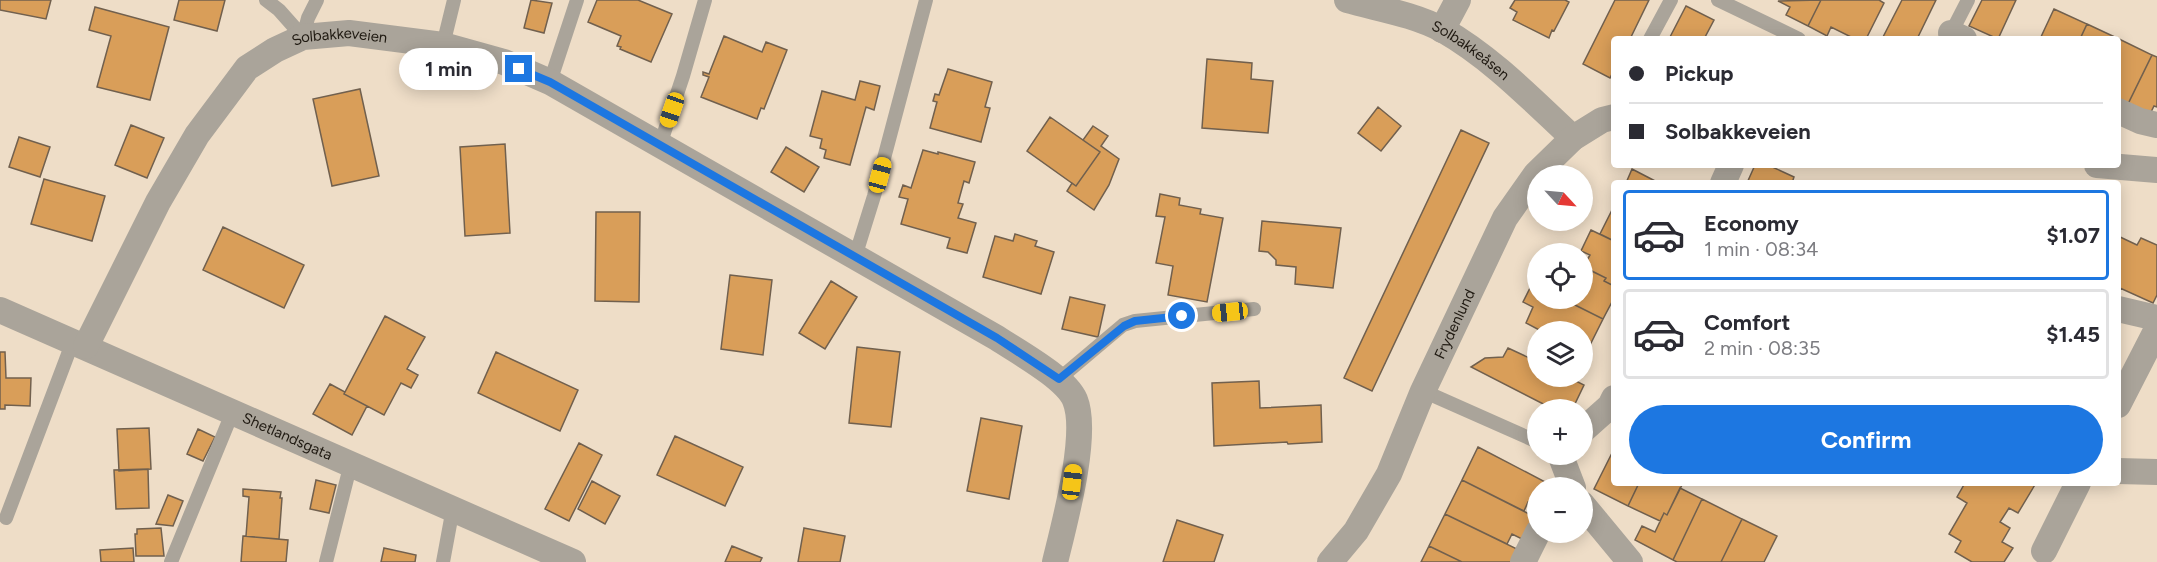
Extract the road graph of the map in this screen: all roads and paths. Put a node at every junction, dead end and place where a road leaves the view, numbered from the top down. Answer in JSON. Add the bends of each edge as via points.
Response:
{"nodes":[{"id":1,"x":266,"y":0,"type":"edge"},
{"id":2,"x":454,"y":0,"type":"edge"},
{"id":3,"x":577,"y":0,"type":"edge"},
{"id":4,"x":705,"y":0,"type":"edge"},
{"id":5,"x":926,"y":0,"type":"edge"},
{"id":6,"x":1347,"y":0,"type":"edge"},
{"id":7,"x":1458,"y":0,"type":"edge"},
{"id":8,"x":1671,"y":0,"type":"edge"},
{"id":9,"x":1718,"y":0,"type":"edge"},
{"id":10,"x":1968,"y":0,"type":"edge"},
{"id":11,"x":315,"y":1,"type":"edge"},
{"id":12,"x":1398,"y":6,"type":"edge"},
{"id":13,"x":1442,"y":30,"type":"junction"},
{"id":14,"x":1652,"y":36,"type":"edge"},
{"id":15,"x":1794,"y":36,"type":"edge"},
{"id":16,"x":1954,"y":36,"type":"edge"},
{"id":17,"x":303,"y":37,"type":"junction"},
{"id":18,"x":443,"y":45,"type":"junction"},
{"id":19,"x":550,"y":82,"type":"junction"},
{"id":20,"x":2121,"y":112,"type":"edge"},
{"id":21,"x":1611,"y":118,"type":"edge"},
{"id":22,"x":2157,"y":125,"type":"edge"},
{"id":23,"x":1573,"y":138,"type":"junction"},
{"id":24,"x":660,"y":145,"type":"junction"},
{"id":25,"x":2121,"y":167,"type":"edge"},
{"id":26,"x":2157,"y":170,"type":"edge"},
{"id":27,"x":855,"y":256,"type":"junction"},
{"id":28,"x":1254,"y":309,"type":"dead end"},
{"id":29,"x":0,"y":310,"type":"edge"},
{"id":30,"x":2121,"y":310,"type":"edge"},
{"id":31,"x":2157,"y":318,"type":"edge"},
{"id":32,"x":2157,"y":329,"type":"edge"},
{"id":33,"x":79,"y":344,"type":"junction"},
{"id":34,"x":1059,"y":379,"type":"junction"},
{"id":35,"x":1423,"y":391,"type":"junction"},
{"id":36,"x":2121,"y":399,"type":"edge"},
{"id":37,"x":1611,"y":404,"type":"edge"},
{"id":38,"x":232,"y":411,"type":"junction"},
{"id":39,"x":1593,"y":421,"type":"edge"},
{"id":40,"x":1527,"y":437,"type":"edge"},
{"id":41,"x":351,"y":463,"type":"junction"},
{"id":42,"x":2121,"y":471,"type":"edge"},
{"id":43,"x":2157,"y":472,"type":"edge"},
{"id":44,"x":2076,"y":486,"type":"edge"},
{"id":45,"x":453,"y":508,"type":"junction"},
{"id":46,"x":1593,"y":517,"type":"edge"},
{"id":47,"x":6,"y":518,"type":"dead end"},
{"id":48,"x":1532,"y":543,"type":"edge"},
{"id":49,"x":2044,"y":550,"type":"dead end"},
{"id":50,"x":563,"y":560,"type":"edge"},
{"id":51,"x":171,"y":562,"type":"edge"},
{"id":52,"x":326,"y":562,"type":"edge"},
{"id":53,"x":442,"y":562,"type":"edge"},
{"id":54,"x":1055,"y":562,"type":"edge"},
{"id":55,"x":1330,"y":562,"type":"edge"},
{"id":56,"x":1522,"y":562,"type":"edge"},
{"id":57,"x":1630,"y":562,"type":"edge"}],
"edges":[{"from":1,"to":17,"type":"lane"},
{"from":2,"to":18,"type":"lane"},
{"from":3,"to":19,"type":"lane"},
{"from":4,"to":24,"type":"lane"},
{"from":5,"to":27,"type":"lane"},
{"from":6,"to":12,"type":"street","name":"Solbakkeåsen"},
{"from":7,"to":13,"type":"street"},
{"from":8,"to":14,"type":"lane"},
{"from":9,"to":15,"type":"lane"},
{"from":10,"to":16,"type":"lane"},
{"from":11,"to":17,"type":"lane"},
{"from":12,"to":13,"type":"street","name":"Solbakkeåsen"},
{"from":13,"to":23,"type":"street","name":"Solbakkeåsen","via":[[1490,61]]},
{"from":17,"to":18,"type":"street","name":"Solbakkeveien","via":[[349,33]]},
{"from":17,"to":33,"type":"street","name":"Solbakkeveien","via":[[247,68],[197,135]]},
{"from":18,"to":19,"type":"street","name":"Solbakkeveien","via":[[504,62]]},
{"from":19,"to":24,"type":"street","name":"Solbakkeveien"},
{"from":20,"to":22,"type":"street"},
{"from":21,"to":23,"type":"street","name":"Frydenlund"},
{"from":23,"to":35,"type":"street","name":"Frydenlund","via":[[1536,174],[1505,218]]},
{"from":24,"to":27,"type":"street","name":"Solbakkeveien"},
{"from":25,"to":26,"type":"street"},
{"from":27,"to":34,"type":"street","name":"Solbakkeveien","via":[[997,338]]},
{"from":28,"to":34,"type":"lane","via":[[1135,321]]},
{"from":29,"to":33,"type":"street","name":"Shetlandsgata"},
{"from":30,"to":31,"type":"street"},
{"from":32,"to":36,"type":"street"},
{"from":33,"to":38,"type":"street","name":"Shetlandsgata"},
{"from":33,"to":47,"type":"lane"},
{"from":34,"to":54,"type":"street","name":"Solbakkeveien","via":[[1075,399],[1080,424],[1070,501]]},
{"from":35,"to":40,"type":"lane"},
{"from":35,"to":55,"type":"street","name":"Frydenlund","via":[[1389,474],[1356,531]]},
{"from":37,"to":39,"type":"street"},
{"from":38,"to":41,"type":"street","name":"Shetlandsgata"},
{"from":38,"to":51,"type":"lane"},
{"from":41,"to":45,"type":"street","name":"Shetlandsgata"},
{"from":41,"to":52,"type":"lane"},
{"from":42,"to":43,"type":"street"},
{"from":44,"to":49,"type":"street"},
{"from":45,"to":50,"type":"street","name":"Shetlandsgata"},
{"from":45,"to":53,"type":"lane"},
{"from":46,"to":57,"type":"street"},
{"from":48,"to":56,"type":"street"}]}
